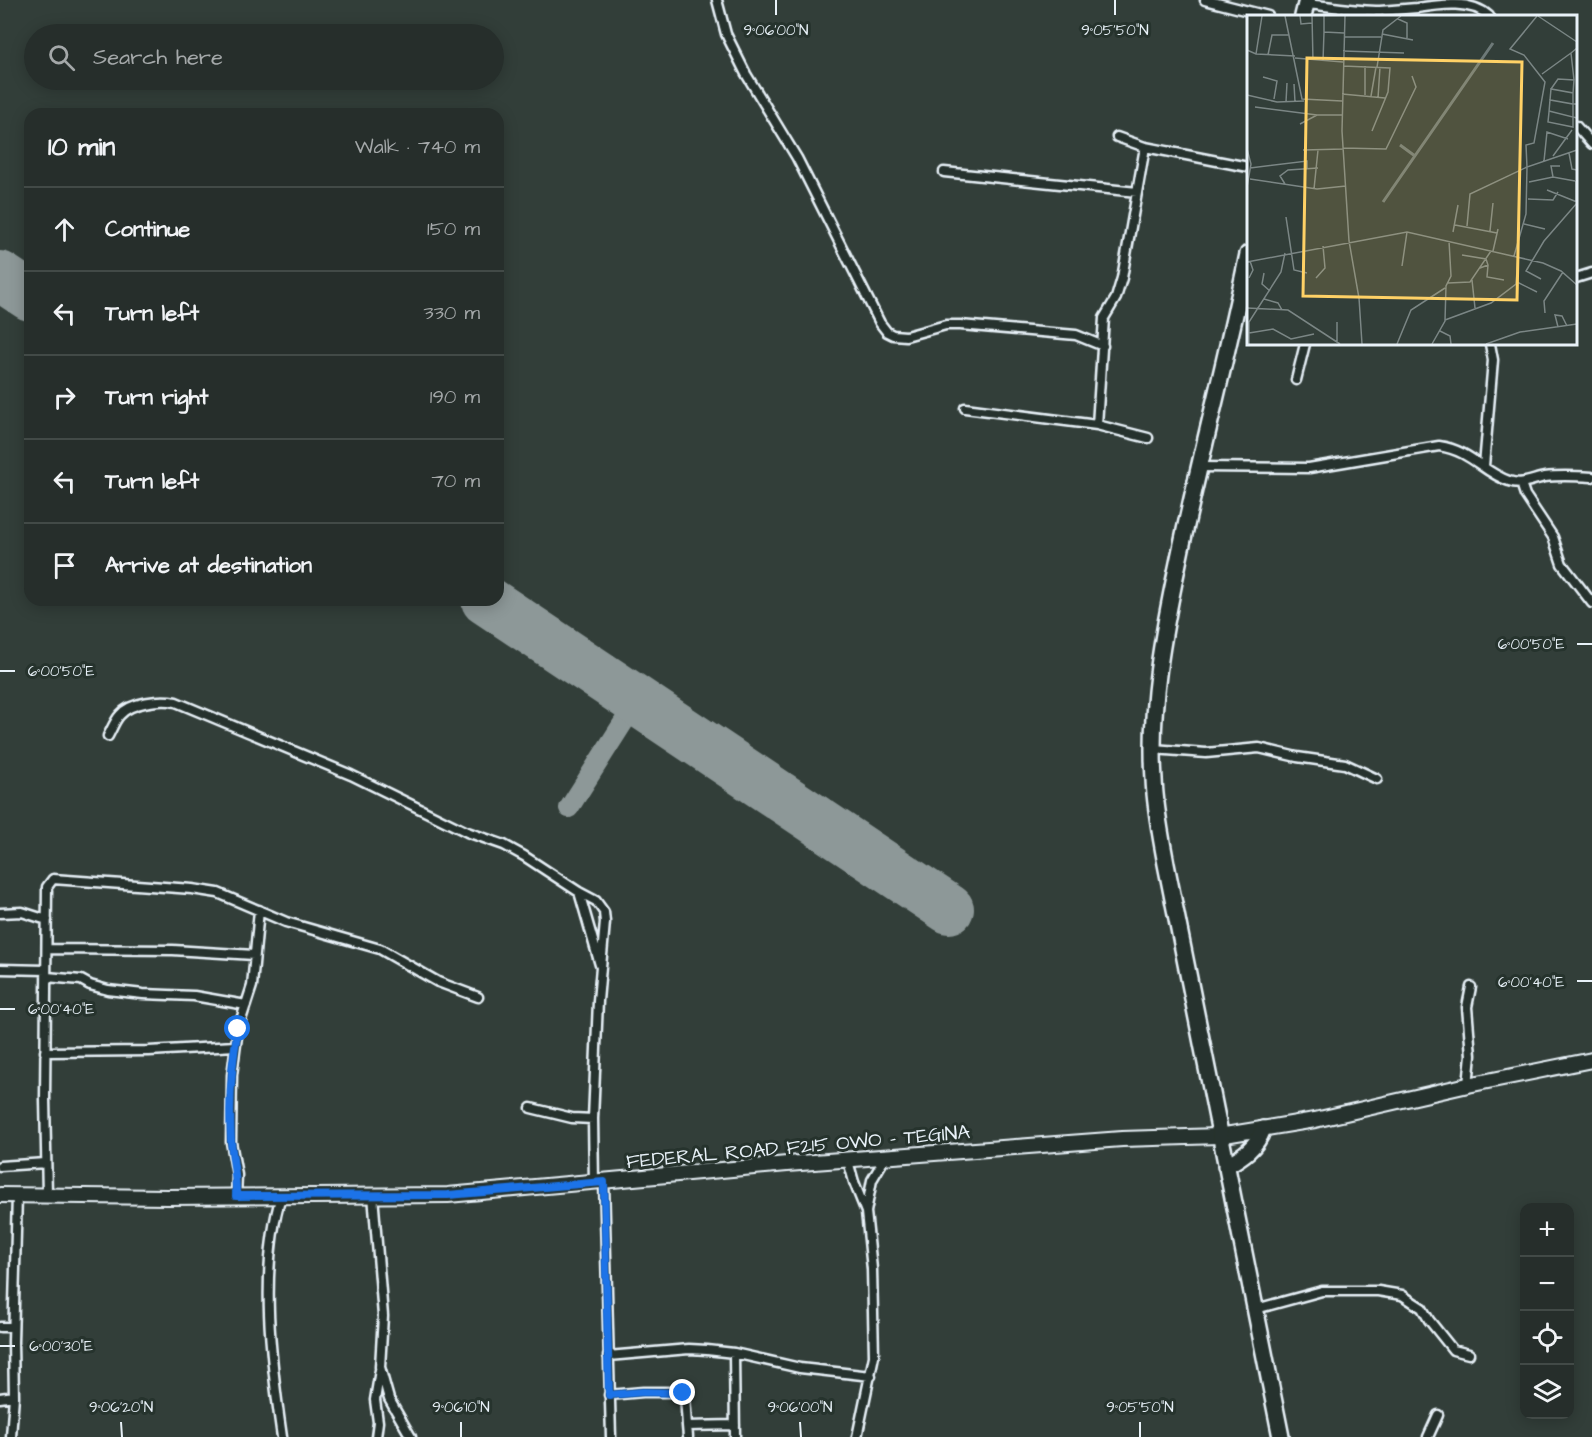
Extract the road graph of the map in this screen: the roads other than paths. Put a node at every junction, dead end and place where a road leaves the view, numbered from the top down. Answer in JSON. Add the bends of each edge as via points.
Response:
{"nodes":[{"id":1,"x":717,"y":0,"type":"edge"},
{"id":2,"x":1205,"y":0,"type":"edge"},
{"id":3,"x":1430,"y":2,"type":"edge"},
{"id":4,"x":1474,"y":2,"type":"edge"},
{"id":5,"x":1305,"y":7,"type":"edge"},
{"id":6,"x":1264,"y":15,"type":"edge"},
{"id":7,"x":1488,"y":15,"type":"edge"},
{"id":8,"x":1577,"y":128,"type":"edge"},
{"id":9,"x":1117,"y":137,"type":"dead end"},
{"id":10,"x":1592,"y":144,"type":"edge"},
{"id":11,"x":1145,"y":147,"type":"junction"},
{"id":12,"x":1247,"y":167,"type":"edge"},
{"id":13,"x":945,"y":172,"type":"dead end"},
{"id":14,"x":1137,"y":192,"type":"junction"},
{"id":15,"x":1247,"y":259,"type":"edge"},
{"id":16,"x":1592,"y":273,"type":"edge"},
{"id":17,"x":1577,"y":277,"type":"edge"},
{"id":18,"x":1305,"y":345,"type":"edge"},
{"id":19,"x":1490,"y":345,"type":"edge"},
{"id":20,"x":1103,"y":346,"type":"junction"},
{"id":21,"x":1296,"y":380,"type":"dead end"},
{"id":22,"x":966,"y":408,"type":"dead end"},
{"id":23,"x":1097,"y":425,"type":"junction"},
{"id":24,"x":1148,"y":438,"type":"dead end"},
{"id":25,"x":1484,"y":466,"type":"junction"},
{"id":26,"x":1199,"y":467,"type":"junction"},
{"id":27,"x":1592,"y":477,"type":"edge"},
{"id":28,"x":1521,"y":483,"type":"junction"},
{"id":29,"x":1592,"y":603,"type":"edge"},
{"id":30,"x":108,"y":736,"type":"dead end"},
{"id":31,"x":1153,"y":749,"type":"junction"},
{"id":32,"x":1377,"y":779,"type":"dead end"},
{"id":33,"x":579,"y":892,"type":"junction"},
{"id":34,"x":258,"y":910,"type":"junction"},
{"id":35,"x":0,"y":913,"type":"edge"},
{"id":36,"x":47,"y":920,"type":"junction"},
{"id":37,"x":47,"y":950,"type":"junction"},
{"id":38,"x":254,"y":955,"type":"junction"},
{"id":39,"x":600,"y":966,"type":"junction"},
{"id":40,"x":0,"y":969,"type":"edge"},
{"id":41,"x":46,"y":973,"type":"junction"},
{"id":42,"x":1471,"y":987,"type":"dead end"},
{"id":43,"x":478,"y":997,"type":"dead end"},
{"id":44,"x":246,"y":1005,"type":"junction"},
{"id":45,"x":235,"y":1046,"type":"junction"},
{"id":46,"x":45,"y":1052,"type":"junction"},
{"id":47,"x":1592,"y":1060,"type":"edge"},
{"id":48,"x":1468,"y":1084,"type":"junction"},
{"id":49,"x":531,"y":1108,"type":"dead end"},
{"id":50,"x":593,"y":1119,"type":"junction"},
{"id":51,"x":1263,"y":1129,"type":"junction"},
{"id":52,"x":1220,"y":1136,"type":"junction"},
{"id":53,"x":885,"y":1158,"type":"junction"},
{"id":54,"x":848,"y":1161,"type":"junction"},
{"id":55,"x":46,"y":1163,"type":"junction"},
{"id":56,"x":0,"y":1166,"type":"edge"},
{"id":57,"x":1226,"y":1166,"type":"junction"},
{"id":58,"x":599,"y":1182,"type":"junction"},
{"id":59,"x":0,"y":1195,"type":"edge"},
{"id":60,"x":17,"y":1195,"type":"junction"},
{"id":61,"x":47,"y":1195,"type":"junction"},
{"id":62,"x":373,"y":1195,"type":"junction"},
{"id":63,"x":236,"y":1196,"type":"junction"},
{"id":64,"x":282,"y":1196,"type":"junction"},
{"id":65,"x":866,"y":1212,"type":"junction"},
{"id":66,"x":1256,"y":1309,"type":"junction"},
{"id":67,"x":0,"y":1327,"type":"edge"},
{"id":68,"x":13,"y":1327,"type":"junction"},
{"id":69,"x":734,"y":1353,"type":"junction"},
{"id":70,"x":1470,"y":1354,"type":"dead end"},
{"id":71,"x":608,"y":1356,"type":"junction"},
{"id":72,"x":380,"y":1367,"type":"junction"},
{"id":73,"x":871,"y":1376,"type":"junction"},
{"id":74,"x":609,"y":1395,"type":"junction"},
{"id":75,"x":14,"y":1396,"type":"junction"},
{"id":76,"x":0,"y":1398,"type":"edge"},
{"id":77,"x":1438,"y":1415,"type":"dead end"},
{"id":78,"x":735,"y":1425,"type":"junction"},
{"id":79,"x":687,"y":1426,"type":"junction"},
{"id":80,"x":11,"y":1437,"type":"edge"},
{"id":81,"x":282,"y":1437,"type":"edge"},
{"id":82,"x":376,"y":1437,"type":"edge"},
{"id":83,"x":411,"y":1437,"type":"edge"},
{"id":84,"x":611,"y":1437,"type":"edge"},
{"id":85,"x":688,"y":1437,"type":"edge"},
{"id":86,"x":735,"y":1437,"type":"edge"},
{"id":87,"x":857,"y":1437,"type":"edge"},
{"id":88,"x":1281,"y":1437,"type":"edge"},
{"id":89,"x":1428,"y":1437,"type":"edge"}],
"edges":[{"from":1,"to":20,"type":"street","via":[[726,34],[746,74],[797,158],[887,332],[906,336],[960,325],[1076,335]]},
{"from":2,"to":6,"type":"street"},
{"from":3,"to":4,"type":"street"},
{"from":3,"to":5,"type":"street","via":[[1378,11]]},
{"from":4,"to":7,"type":"street"},
{"from":8,"to":10,"type":"street"},
{"from":9,"to":11,"type":"street"},
{"from":11,"to":12,"type":"street"},
{"from":11,"to":14,"type":"street"},
{"from":13,"to":14,"type":"street"},
{"from":14,"to":20,"type":"street","via":[[1122,278],[1104,318]]},
{"from":15,"to":26,"type":"highway","via":[[1232,338]]},
{"from":16,"to":17,"type":"street"},
{"from":18,"to":21,"type":"street"},
{"from":19,"to":25,"type":"street","via":[[1493,360]]},
{"from":20,"to":23,"type":"street"},
{"from":22,"to":23,"type":"street"},
{"from":23,"to":24,"type":"street"},
{"from":25,"to":26,"type":"street","via":[[1451,448],[1439,446],[1309,468]]},
{"from":25,"to":28,"type":"street","via":[[1510,482]]},
{"from":26,"to":31,"type":"highway","via":[[1164,634]]},
{"from":27,"to":28,"type":"street","via":[[1544,477]]},
{"from":28,"to":29,"type":"street","via":[[1552,537],[1562,564]]},
{"from":30,"to":33,"type":"street","via":[[120,715],[130,708],[176,702],[351,775],[467,832],[504,845]]},
{"from":31,"to":32,"type":"street","via":[[1206,753],[1259,748],[1345,764]]},
{"from":31,"to":52,"type":"highway","via":[[1164,855]]},
{"from":33,"to":39,"type":"street"},
{"from":33,"to":39,"type":"street","via":[[597,901],[604,912]]},
{"from":34,"to":36,"type":"street","via":[[209,891],[53,879],[47,887]]},
{"from":34,"to":38,"type":"street"},
{"from":34,"to":43,"type":"street","via":[[380,950],[438,982]]},
{"from":35,"to":36,"type":"street","via":[[22,912]]},
{"from":36,"to":37,"type":"street"},
{"from":37,"to":38,"type":"street","via":[[173,950]]},
{"from":37,"to":41,"type":"street"},
{"from":38,"to":44,"type":"street"},
{"from":39,"to":50,"type":"street"},
{"from":40,"to":41,"type":"street"},
{"from":41,"to":44,"type":"street","via":[[108,990],[194,996]]},
{"from":41,"to":46,"type":"street"},
{"from":42,"to":48,"type":"street","via":[[1467,1006],[1471,1055]]},
{"from":44,"to":45,"type":"street"},
{"from":45,"to":46,"type":"street"},
{"from":45,"to":63,"type":"street","via":[[231,1142]]},
{"from":46,"to":55,"type":"street"},
{"from":47,"to":48,"type":"main road","name":"FEDERAL ROAD F215 OWO - TEGINA"},
{"from":48,"to":51,"type":"main road","name":"FEDERAL ROAD F215 OWO - TEGINA"},
{"from":49,"to":50,"type":"street","via":[[553,1115]]},
{"from":50,"to":58,"type":"street"},
{"from":51,"to":52,"type":"main road","name":"FEDERAL ROAD F215 OWO - TEGINA"},
{"from":51,"to":57,"type":"highway","via":[[1252,1148]]},
{"from":52,"to":53,"type":"main road","name":"FEDERAL ROAD F215 OWO - TEGINA","via":[[1122,1138]]},
{"from":52,"to":57,"type":"highway"},
{"from":53,"to":54,"type":"main road","name":"FEDERAL ROAD F215 OWO - TEGINA"},
{"from":53,"to":65,"type":"street","via":[[872,1180]]},
{"from":54,"to":58,"type":"main road","name":"FEDERAL ROAD F215 OWO - TEGINA"},
{"from":54,"to":65,"type":"street"},
{"from":55,"to":56,"type":"street"},
{"from":55,"to":61,"type":"street"},
{"from":57,"to":66,"type":"highway"},
{"from":58,"to":62,"type":"main road","name":"FEDERAL ROAD F215 OWO - TEGINA","via":[[484,1193]]},
{"from":58,"to":71,"type":"street"},
{"from":59,"to":60,"type":"main road","name":"FEDERAL ROAD F215 OWO - TEGINA"},
{"from":60,"to":61,"type":"main road","name":"FEDERAL ROAD F215 OWO - TEGINA"},
{"from":60,"to":68,"type":"street"},
{"from":61,"to":63,"type":"main road","name":"FEDERAL ROAD F215 OWO - TEGINA"},
{"from":62,"to":64,"type":"main road","name":"FEDERAL ROAD F215 OWO - TEGINA"},
{"from":62,"to":72,"type":"street","via":[[383,1316]]},
{"from":63,"to":64,"type":"main road","name":"FEDERAL ROAD F215 OWO - TEGINA"},
{"from":64,"to":81,"type":"street","via":[[272,1232],[270,1303],[272,1370]]},
{"from":65,"to":73,"type":"street","via":[[874,1311]]},
{"from":66,"to":70,"type":"street","via":[[1322,1291],[1402,1294],[1422,1308],[1453,1350]]},
{"from":66,"to":88,"type":"highway"},
{"from":67,"to":68,"type":"street"},
{"from":68,"to":75,"type":"street"},
{"from":69,"to":71,"type":"street","via":[[689,1349]]},
{"from":69,"to":73,"type":"street","via":[[800,1368]]},
{"from":69,"to":78,"type":"street"},
{"from":71,"to":74,"type":"street"},
{"from":72,"to":82,"type":"street","via":[[375,1400]]},
{"from":72,"to":83,"type":"street","via":[[389,1399]]},
{"from":73,"to":87,"type":"street"},
{"from":74,"to":79,"type":"street","via":[[681,1392],[685,1395]]},
{"from":74,"to":84,"type":"street"},
{"from":75,"to":76,"type":"street"},
{"from":75,"to":80,"type":"street"},
{"from":77,"to":89,"type":"street"},
{"from":78,"to":79,"type":"street"},
{"from":78,"to":86,"type":"street"},
{"from":79,"to":85,"type":"street"}]}
